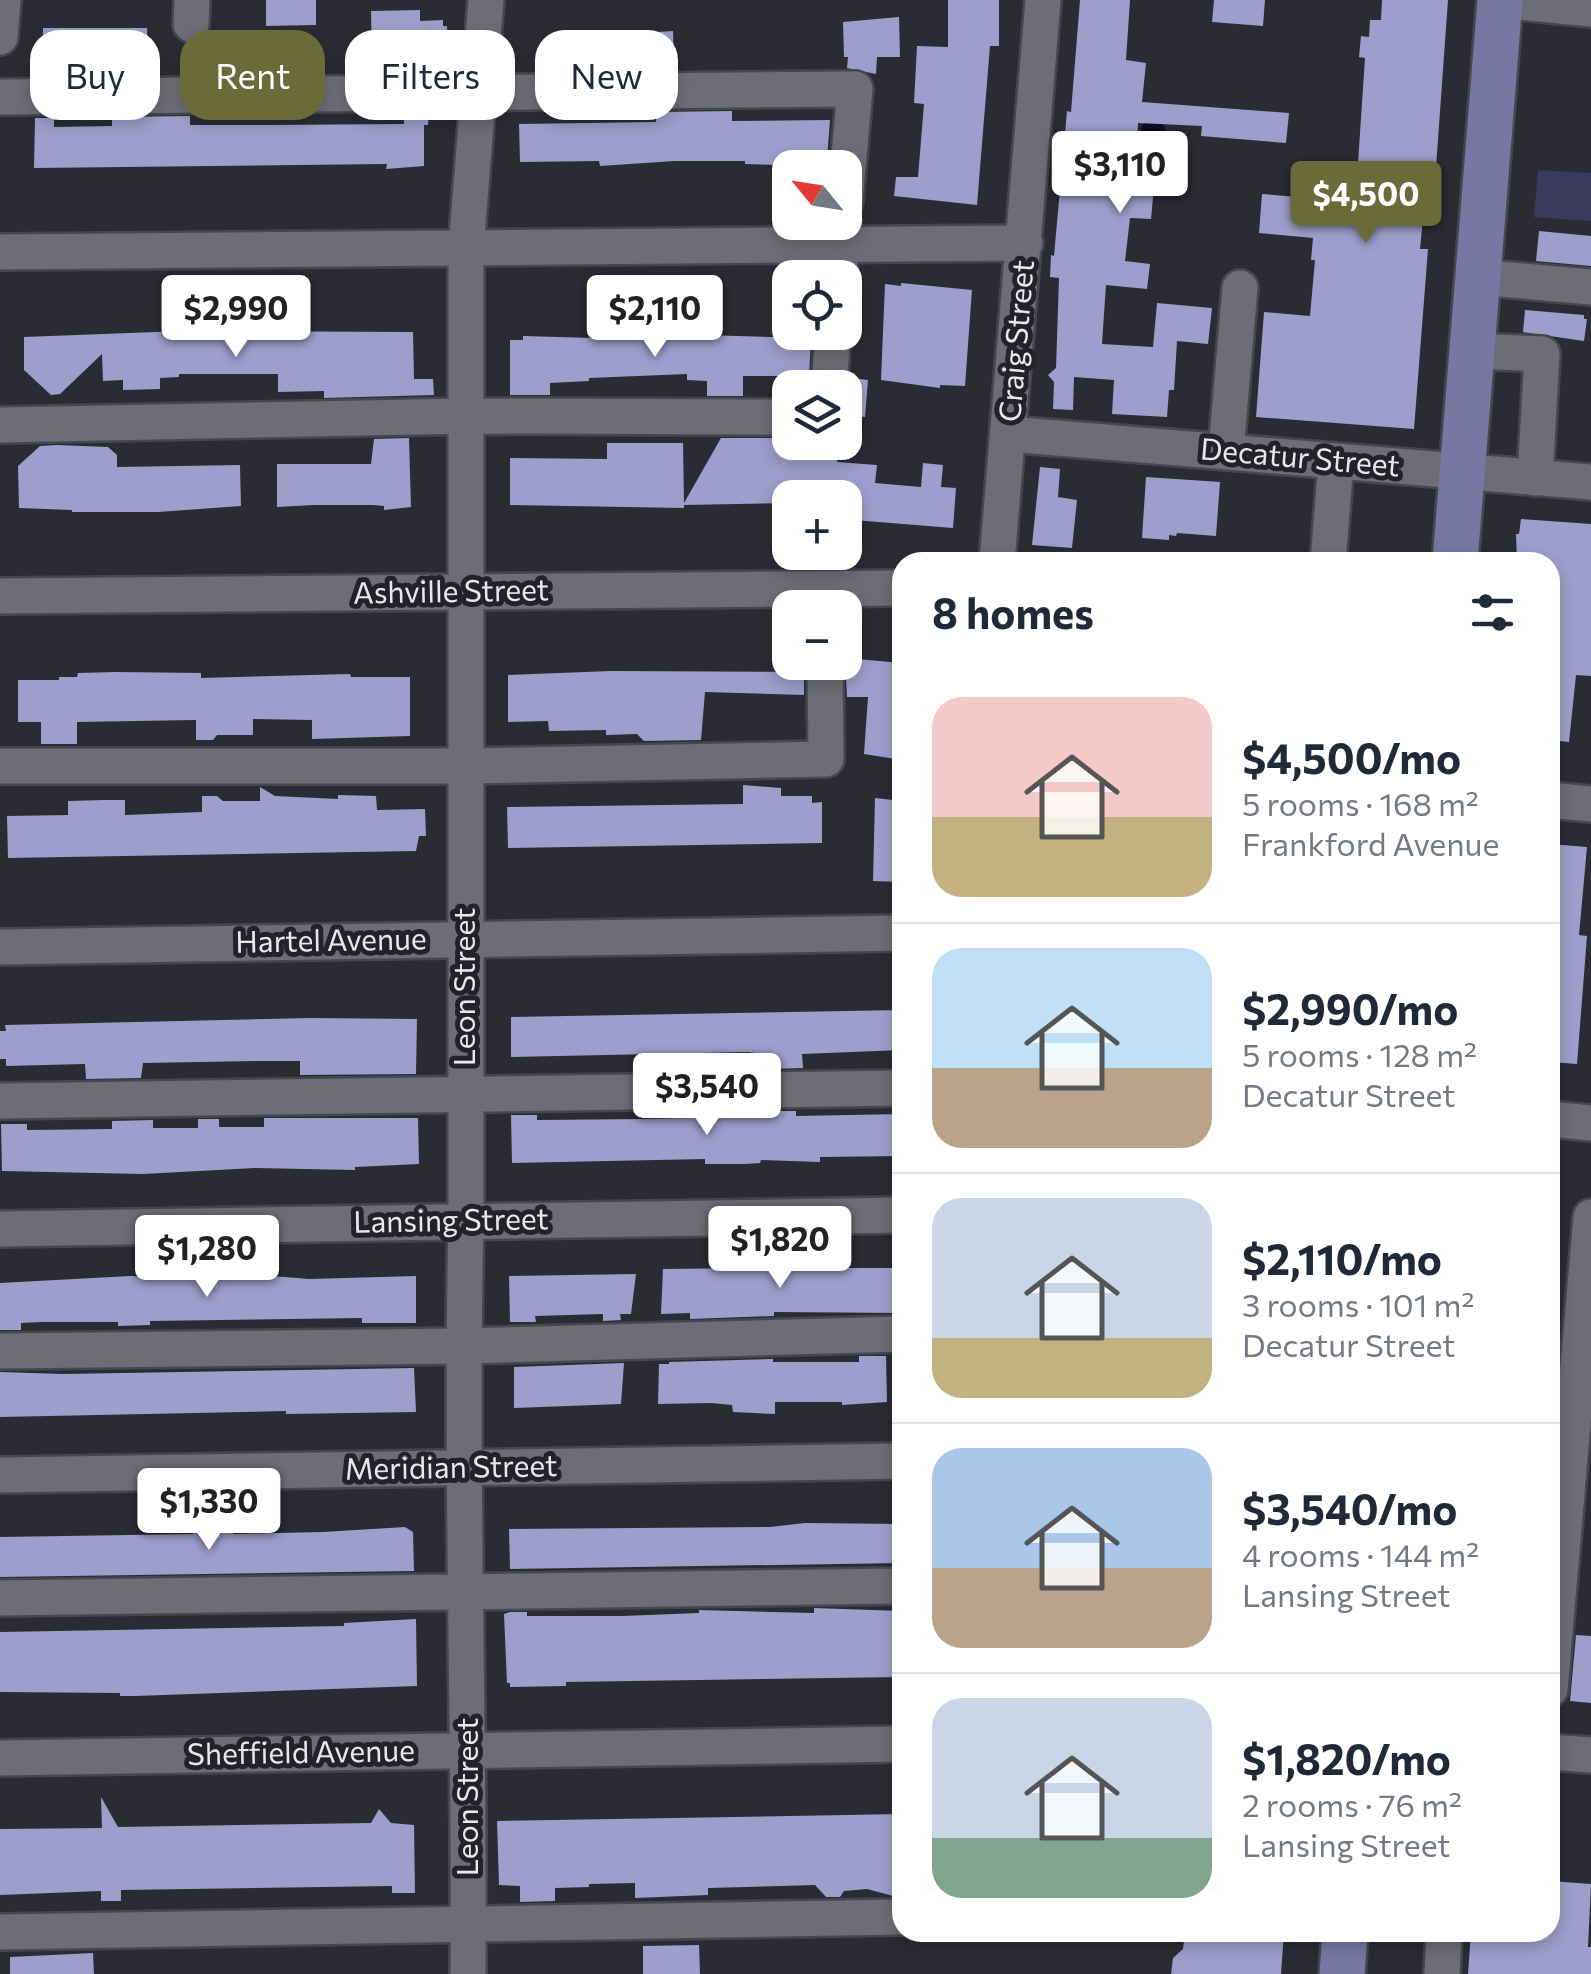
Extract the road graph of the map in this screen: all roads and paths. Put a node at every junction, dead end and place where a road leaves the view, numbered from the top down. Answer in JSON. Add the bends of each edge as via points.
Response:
{"nodes":[{"id":1,"x":3,"y":0,"type":"edge"},
{"id":2,"x":486,"y":0,"type":"edge"},
{"id":3,"x":1043,"y":0,"type":"edge"},
{"id":4,"x":1500,"y":0,"type":"edge"},
{"id":5,"x":1591,"y":9,"type":"edge"},
{"id":6,"x":484,"y":30,"type":"edge"},
{"id":7,"x":0,"y":37,"type":"edge"},
{"id":8,"x":515,"y":94,"type":"edge"},
{"id":9,"x":345,"y":95,"type":"edge"},
{"id":10,"x":0,"y":97,"type":"edge"},
{"id":11,"x":478,"y":120,"type":"edge"},
{"id":12,"x":850,"y":150,"type":"edge"},
{"id":13,"x":1025,"y":242,"type":"junction"},
{"id":14,"x":466,"y":248,"type":"junction"},
{"id":15,"x":841,"y":249,"type":"edge"},
{"id":16,"x":0,"y":252,"type":"edge"},
{"id":17,"x":1478,"y":278,"type":"junction"},
{"id":18,"x":1591,"y":287,"type":"edge"},
{"id":19,"x":1240,"y":288,"type":"dead end"},
{"id":20,"x":1472,"y":351,"type":"junction"},
{"id":21,"x":468,"y":416,"type":"junction"},
{"id":22,"x":772,"y":416,"type":"edge"},
{"id":23,"x":0,"y":425,"type":"edge"},
{"id":24,"x":1009,"y":434,"type":"junction"},
{"id":25,"x":1226,"y":452,"type":"junction"},
{"id":26,"x":1336,"y":462,"type":"junction"},
{"id":27,"x":1462,"y":472,"type":"junction"},
{"id":28,"x":1536,"y":478,"type":"junction"},
{"id":29,"x":1591,"y":482,"type":"edge"},
{"id":30,"x":998,"y":552,"type":"edge"},
{"id":31,"x":1329,"y":552,"type":"edge"},
{"id":32,"x":1457,"y":552,"type":"edge"},
{"id":33,"x":892,"y":589,"type":"edge"},
{"id":34,"x":467,"y":592,"type":"junction"},
{"id":35,"x":862,"y":593,"type":"edge"},
{"id":36,"x":0,"y":596,"type":"edge"},
{"id":37,"x":772,"y":597,"type":"edge"},
{"id":38,"x":825,"y":680,"type":"edge"},
{"id":39,"x":0,"y":766,"type":"edge"},
{"id":40,"x":465,"y":766,"type":"junction"},
{"id":41,"x":1560,"y":801,"type":"edge"},
{"id":42,"x":1591,"y":804,"type":"edge"},
{"id":43,"x":892,"y":933,"type":"edge"},
{"id":44,"x":466,"y":939,"type":"junction"},
{"id":45,"x":0,"y":947,"type":"edge"},
{"id":46,"x":892,"y":1088,"type":"edge"},
{"id":47,"x":465,"y":1094,"type":"junction"},
{"id":48,"x":0,"y":1101,"type":"edge"},
{"id":49,"x":1560,"y":1121,"type":"edge"},
{"id":50,"x":1591,"y":1123,"type":"edge"},
{"id":51,"x":892,"y":1215,"type":"edge"},
{"id":52,"x":1591,"y":1217,"type":"edge"},
{"id":53,"x":466,"y":1220,"type":"junction"},
{"id":54,"x":0,"y":1229,"type":"edge"},
{"id":55,"x":1588,"y":1279,"type":"edge"},
{"id":56,"x":892,"y":1334,"type":"edge"},
{"id":57,"x":463,"y":1346,"type":"junction"},
{"id":58,"x":0,"y":1351,"type":"edge"},
{"id":59,"x":1572,"y":1434,"type":"edge"},
{"id":60,"x":892,"y":1461,"type":"edge"},
{"id":61,"x":466,"y":1468,"type":"junction"},
{"id":62,"x":0,"y":1476,"type":"edge"},
{"id":63,"x":892,"y":1586,"type":"edge"},
{"id":64,"x":1576,"y":1587,"type":"edge"},
{"id":65,"x":468,"y":1592,"type":"junction"},
{"id":66,"x":0,"y":1598,"type":"edge"},
{"id":67,"x":1560,"y":1649,"type":"edge"},
{"id":68,"x":892,"y":1744,"type":"edge"},
{"id":69,"x":468,"y":1750,"type":"junction"},
{"id":70,"x":1560,"y":1753,"type":"edge"},
{"id":71,"x":1591,"y":1756,"type":"edge"},
{"id":72,"x":0,"y":1758,"type":"edge"},
{"id":73,"x":892,"y":1917,"type":"edge"},
{"id":74,"x":468,"y":1927,"type":"junction"},
{"id":75,"x":0,"y":1932,"type":"edge"},
{"id":76,"x":1344,"y":1942,"type":"edge"},
{"id":77,"x":1444,"y":1942,"type":"edge"},
{"id":78,"x":468,"y":1974,"type":"edge"},
{"id":79,"x":1342,"y":1974,"type":"edge"},
{"id":80,"x":1442,"y":1974,"type":"edge"}],
"edges":[{"from":1,"to":7,"type":"street"},
{"from":2,"to":6,"type":"street","name":"Leon Street"},
{"from":3,"to":13,"type":"street","name":"Craig Street"},
{"from":4,"to":5,"type":"street"},
{"from":4,"to":17,"type":"main road"},
{"from":8,"to":12,"type":"street","via":[[855,89]]},
{"from":9,"to":10,"type":"street"},
{"from":11,"to":14,"type":"street","name":"Leon Street"},
{"from":13,"to":15,"type":"street"},
{"from":13,"to":24,"type":"street","name":"Craig Street"},
{"from":14,"to":15,"type":"street"},
{"from":14,"to":16,"type":"street"},
{"from":14,"to":21,"type":"street","name":"Leon Street"},
{"from":17,"to":18,"type":"street"},
{"from":17,"to":20,"type":"main road"},
{"from":19,"to":25,"type":"street"},
{"from":20,"to":27,"type":"main road"},
{"from":20,"to":28,"type":"street","via":[[1542,354]]},
{"from":21,"to":22,"type":"street"},
{"from":21,"to":23,"type":"street"},
{"from":21,"to":34,"type":"street","name":"Leon Street"},
{"from":24,"to":25,"type":"street","name":"Decatur Street"},
{"from":24,"to":30,"type":"street","name":"Craig Street"},
{"from":25,"to":26,"type":"street","name":"Decatur Street"},
{"from":26,"to":27,"type":"street","name":"Decatur Street"},
{"from":26,"to":31,"type":"street"},
{"from":27,"to":28,"type":"street","name":"Decatur Street"},
{"from":27,"to":32,"type":"main road"},
{"from":28,"to":29,"type":"street","name":"Decatur Street"},
{"from":33,"to":35,"type":"street","name":"Ashville Street"},
{"from":34,"to":36,"type":"street","name":"Ashville Street"},
{"from":34,"to":37,"type":"street","name":"Ashville Street"},
{"from":34,"to":40,"type":"street","name":"Leon Street"},
{"from":38,"to":40,"type":"street","via":[[826,759]]},
{"from":39,"to":40,"type":"street"},
{"from":40,"to":44,"type":"street","name":"Leon Street"},
{"from":41,"to":42,"type":"street"},
{"from":43,"to":44,"type":"street","name":"Hartel Avenue"},
{"from":44,"to":45,"type":"street","name":"Hartel Avenue"},
{"from":44,"to":47,"type":"street","name":"Leon Street"},
{"from":46,"to":47,"type":"street"},
{"from":47,"to":48,"type":"street"},
{"from":47,"to":53,"type":"street","name":"Leon Street"},
{"from":49,"to":50,"type":"street"},
{"from":51,"to":53,"type":"street","name":"Lansing Street"},
{"from":52,"to":55,"type":"street"},
{"from":53,"to":54,"type":"street","name":"Lansing Street"},
{"from":53,"to":57,"type":"street","name":"Leon Street"},
{"from":55,"to":59,"type":"street"},
{"from":56,"to":57,"type":"street"},
{"from":57,"to":58,"type":"street"},
{"from":57,"to":61,"type":"street","name":"Leon Street"},
{"from":59,"to":64,"type":"street"},
{"from":60,"to":61,"type":"street","name":"Meridian Street"},
{"from":61,"to":62,"type":"street","name":"Meridian Street"},
{"from":61,"to":65,"type":"street","name":"Leon Street"},
{"from":63,"to":65,"type":"street"},
{"from":64,"to":67,"type":"street"},
{"from":65,"to":66,"type":"street"},
{"from":65,"to":69,"type":"street","name":"Leon Street"},
{"from":68,"to":69,"type":"street","name":"Sheffield Avenue"},
{"from":69,"to":72,"type":"street","name":"Sheffield Avenue"},
{"from":69,"to":74,"type":"street","name":"Leon Street"},
{"from":70,"to":71,"type":"street"},
{"from":73,"to":74,"type":"street"},
{"from":74,"to":75,"type":"street"},
{"from":74,"to":78,"type":"street","name":"Leon Street"},
{"from":76,"to":79,"type":"main road"},
{"from":77,"to":80,"type":"street"}]}
